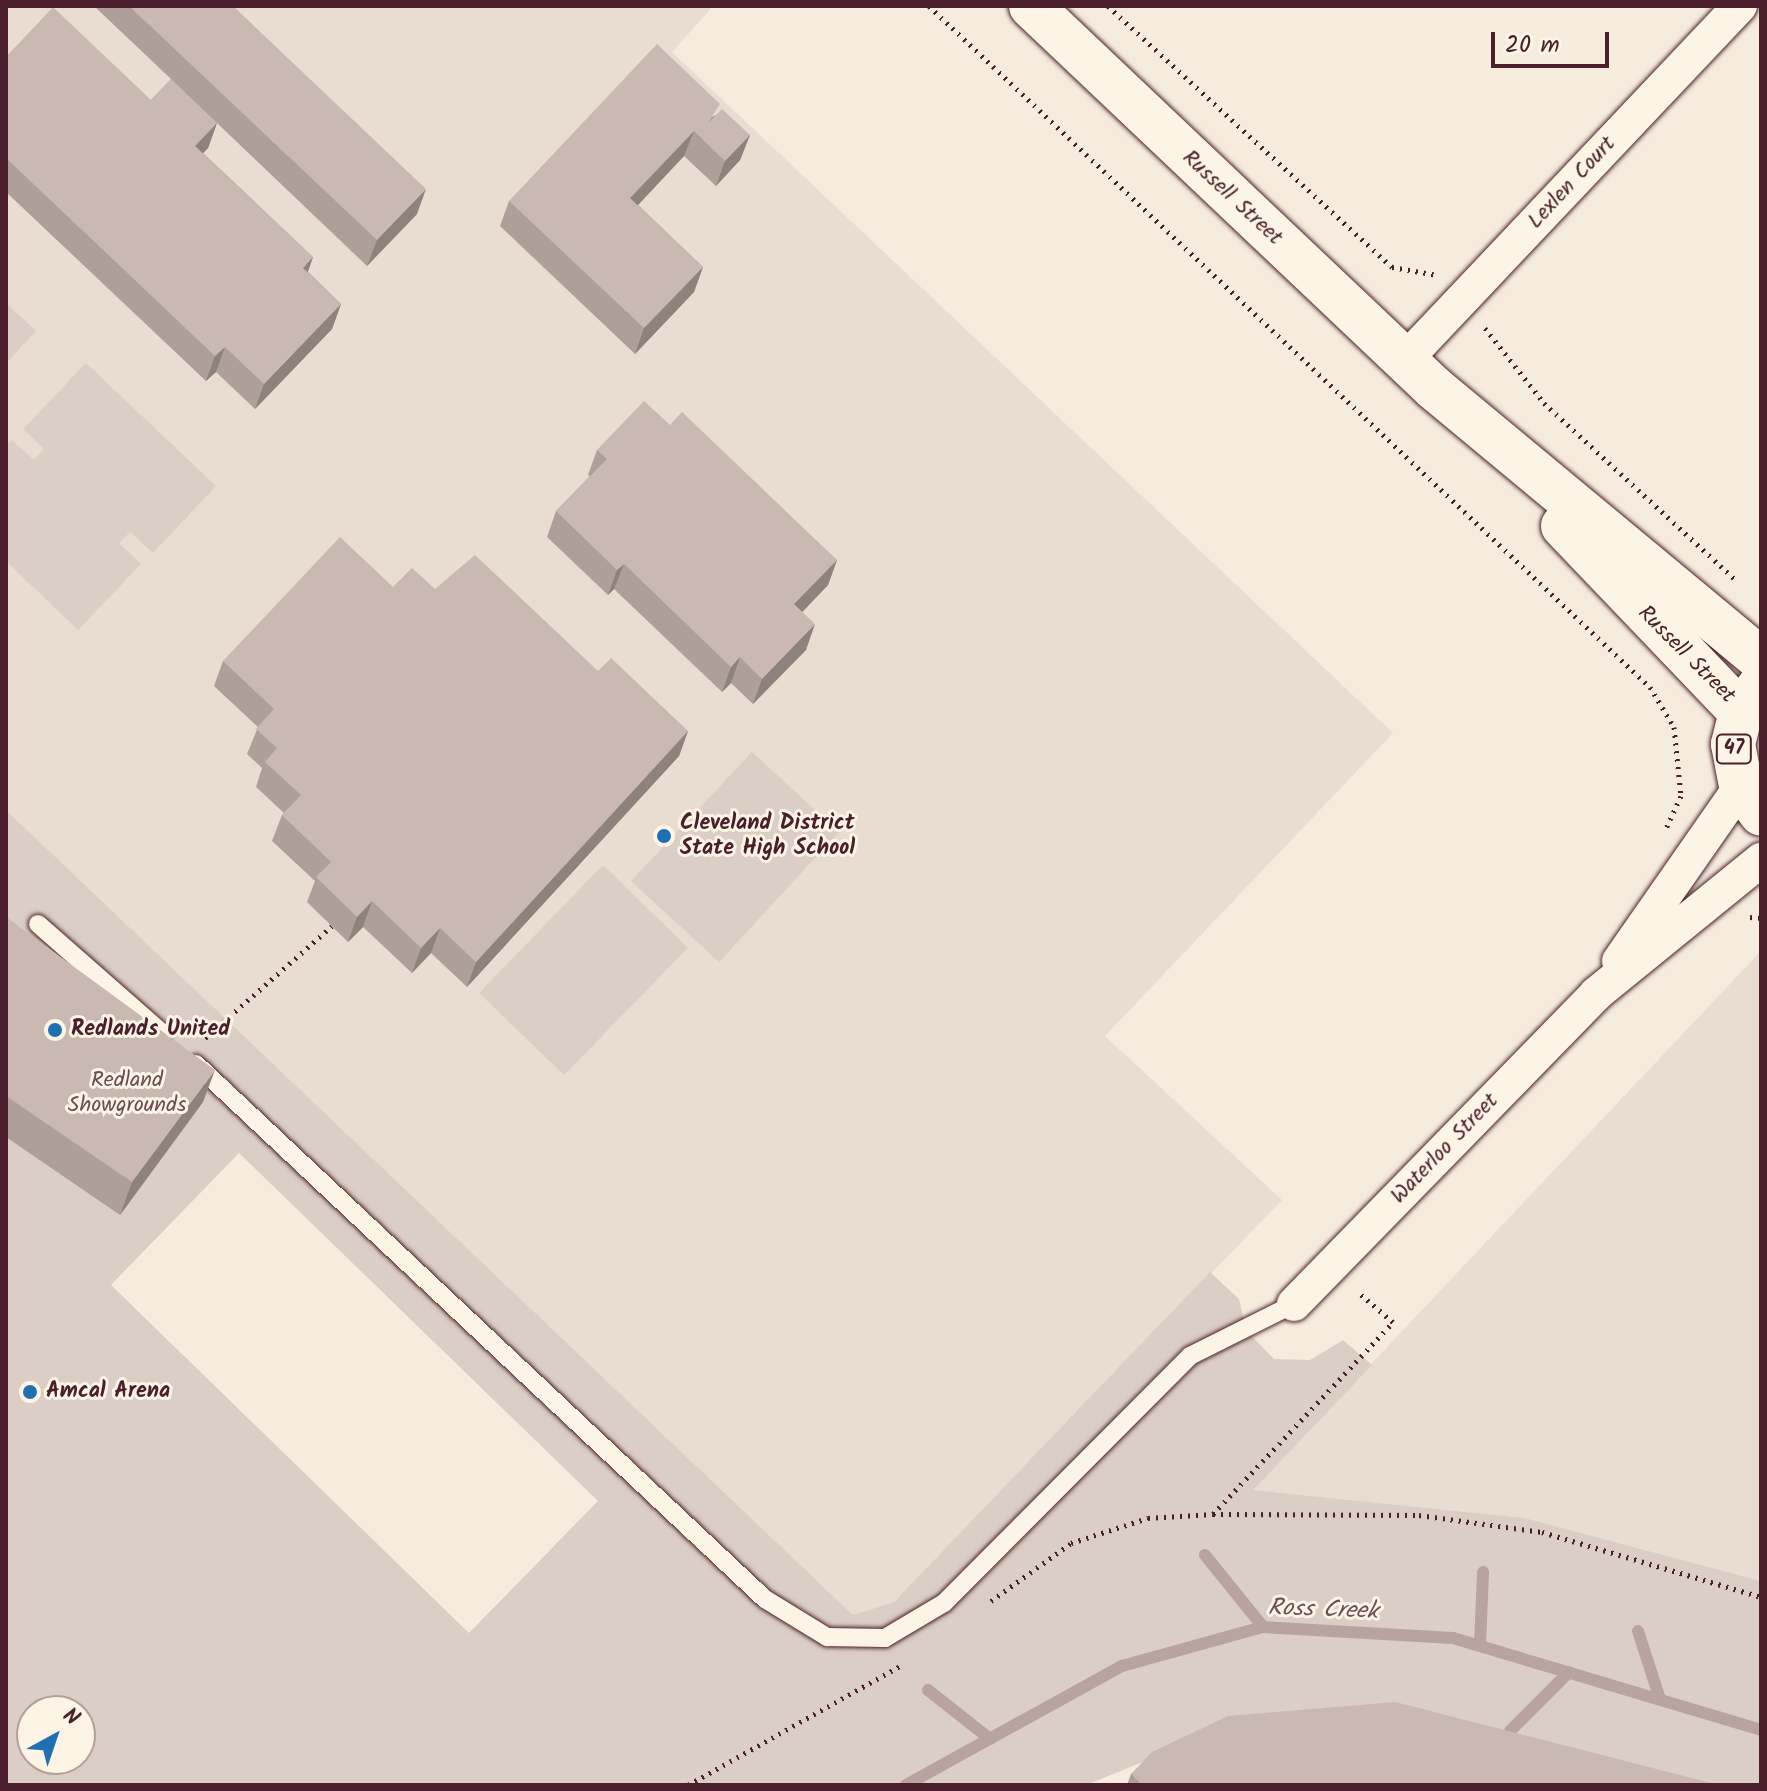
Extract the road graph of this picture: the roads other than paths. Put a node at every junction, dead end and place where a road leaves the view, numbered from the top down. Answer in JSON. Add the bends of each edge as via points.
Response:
{"nodes":[{"id":1,"x":1031,"y":6,"type":"edge"},
{"id":2,"x":1740,"y":6,"type":"edge"},
{"id":3,"x":1419,"y":374,"type":"junction"},
{"id":4,"x":1761,"y":659,"type":"edge"},
{"id":5,"x":1751,"y":698,"type":"edge"},
{"id":6,"x":1751,"y":800,"type":"edge"},
{"id":7,"x":1761,"y":860,"type":"edge"},
{"id":8,"x":38,"y":924,"type":"dead end"},
{"id":9,"x":1596,"y":994,"type":"junction"},
{"id":10,"x":1294,"y":1304,"type":"joint"}],
"edges":[{"from":1,"to":3,"type":"main road","name":"Russell Street"},
{"from":2,"to":3,"type":"street","name":"Lexlen Court"},
{"from":3,"to":4,"type":"main road","name":"Russell Street"},
{"from":3,"to":5,"type":"main road","name":"Russell Street"},
{"from":5,"to":6,"type":"main road","number":"47","via":[[1733,744]]},
{"from":6,"to":9,"type":"street","name":"Waterloo Street","via":[[1686,864]]},
{"from":7,"to":9,"type":"street","name":"Waterloo Street"},
{"from":8,"to":10,"type":"lane","via":[[186,1055],[765,1599],[827,1637],[885,1638],[944,1603],[1190,1356]]},
{"from":9,"to":10,"type":"street","name":"Waterloo Street"}]}
